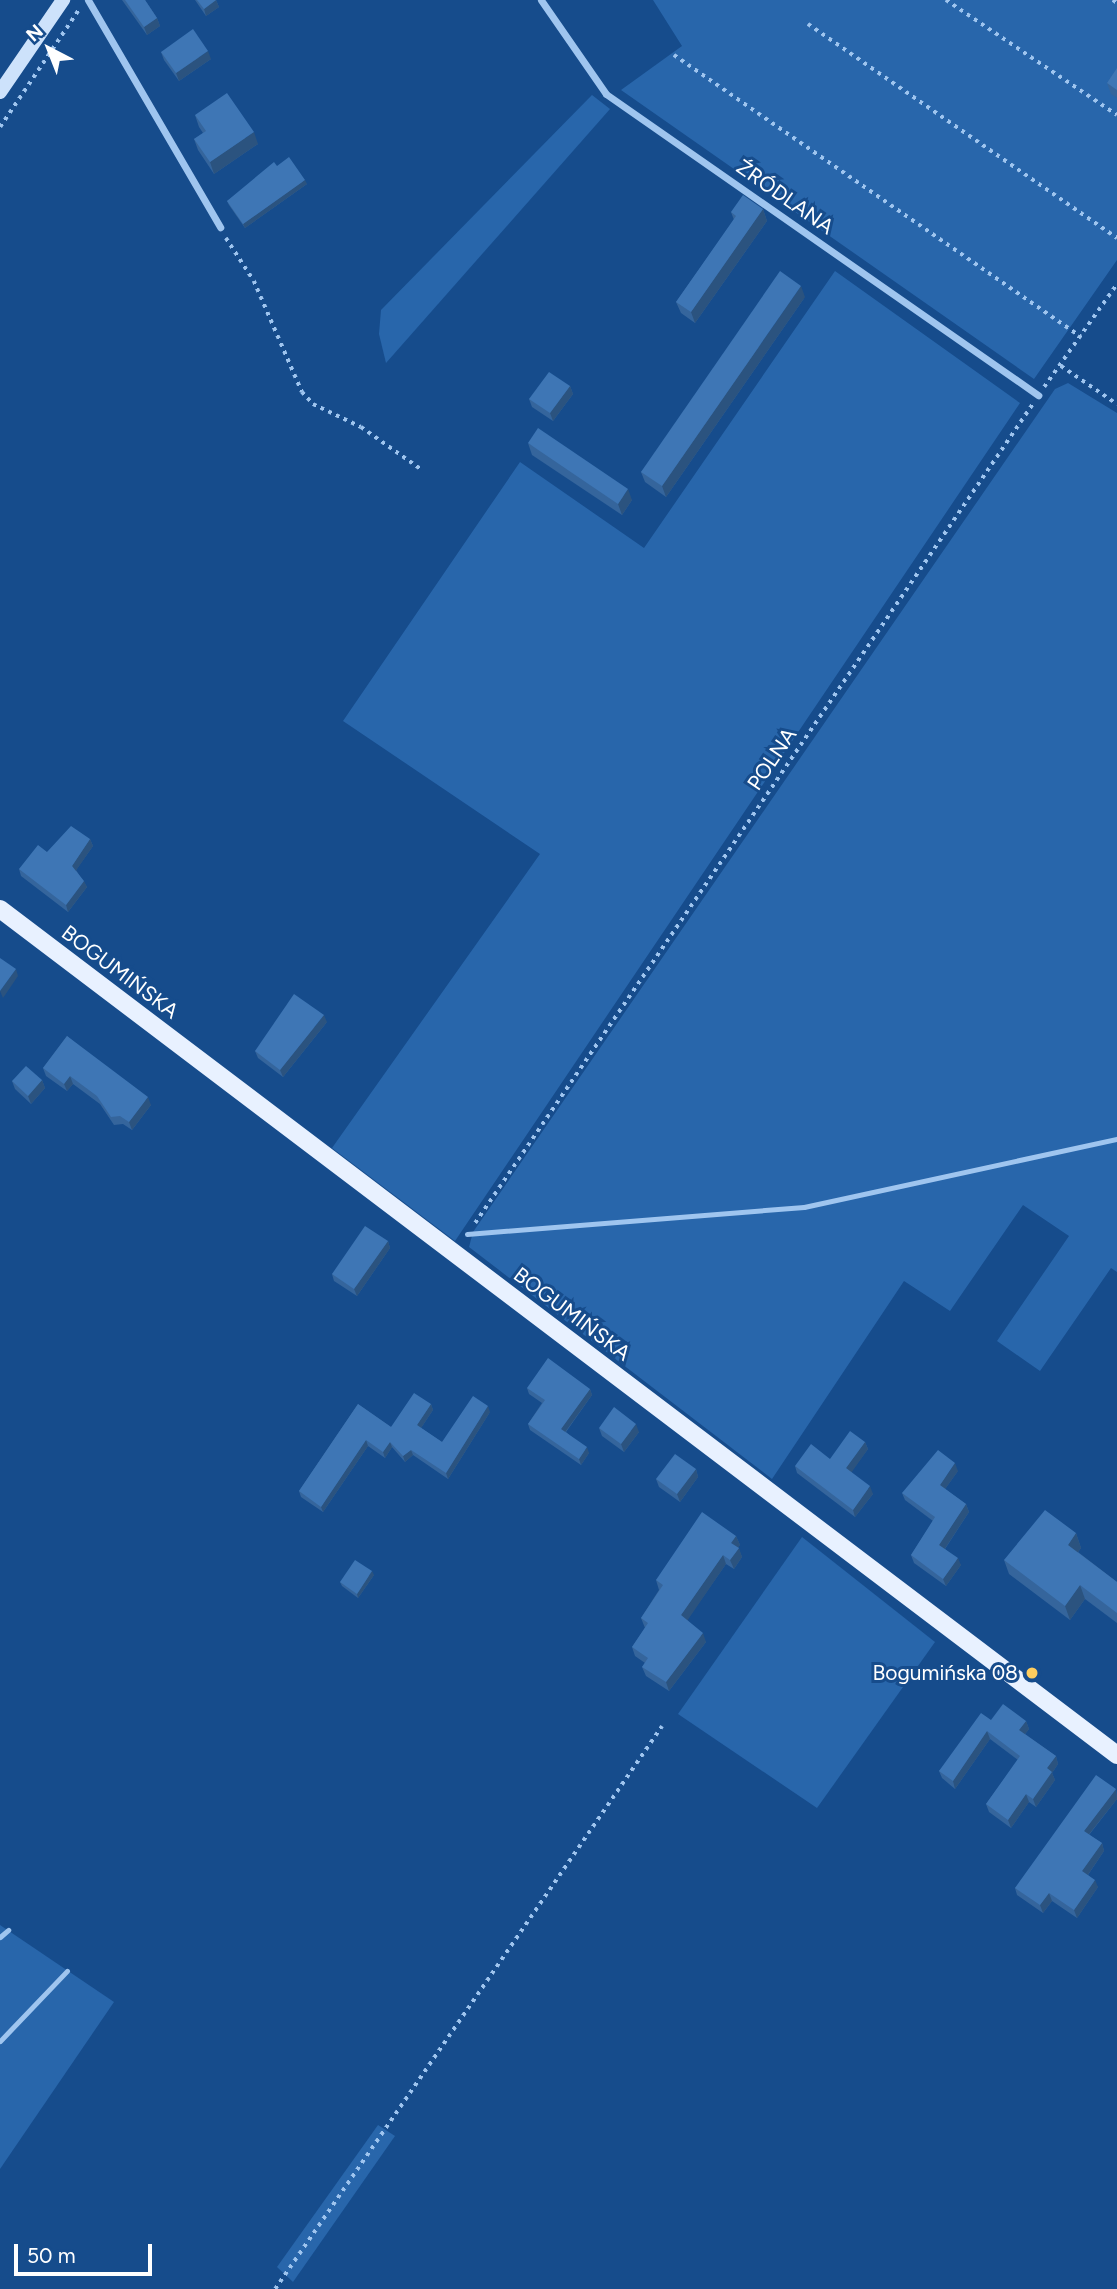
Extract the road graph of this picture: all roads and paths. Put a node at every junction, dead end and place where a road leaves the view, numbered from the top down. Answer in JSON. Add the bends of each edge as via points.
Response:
{"nodes":[{"id":1,"x":63,"y":0,"type":"edge"},
{"id":2,"x":87,"y":0,"type":"edge"},
{"id":3,"x":541,"y":0,"type":"edge"},
{"id":4,"x":946,"y":0,"type":"edge"},
{"id":5,"x":808,"y":24,"type":"dead end"},
{"id":6,"x":674,"y":55,"type":"dead end"},
{"id":7,"x":0,"y":92,"type":"edge"},
{"id":8,"x":1117,"y":115,"type":"edge"},
{"id":9,"x":0,"y":127,"type":"edge"},
{"id":10,"x":220,"y":227,"type":"joint"},
{"id":11,"x":1117,"y":238,"type":"edge"},
{"id":12,"x":1117,"y":284,"type":"edge"},
{"id":13,"x":1081,"y":337,"type":"junction"},
{"id":14,"x":1061,"y":366,"type":"junction"},
{"id":15,"x":1038,"y":395,"type":"junction"},
{"id":16,"x":1117,"y":404,"type":"edge"},
{"id":17,"x":422,"y":470,"type":"dead end"},
{"id":18,"x":2,"y":916,"type":"edge"},
{"id":19,"x":1117,"y":1139,"type":"edge"},
{"id":20,"x":467,"y":1234,"type":"joint"},
{"id":21,"x":662,"y":1726,"type":"dead end"},
{"id":22,"x":1117,"y":1755,"type":"edge"},
{"id":23,"x":8,"y":1930,"type":"dead end"},
{"id":24,"x":0,"y":1937,"type":"edge"},
{"id":25,"x":67,"y":1971,"type":"dead end"},
{"id":26,"x":0,"y":2041,"type":"edge"},
{"id":27,"x":275,"y":2289,"type":"edge"}],
"edges":[{"from":1,"to":7,"type":"main road"},
{"from":2,"to":9,"type":"path"},
{"from":2,"to":10,"type":"street"},
{"from":3,"to":15,"type":"street","name":"ŹRÓDLANA","via":[[606,94]]},
{"from":4,"to":8,"type":"path"},
{"from":5,"to":11,"type":"path"},
{"from":6,"to":13,"type":"path"},
{"from":10,"to":17,"type":"path","via":[[254,281],[302,392],[313,404],[361,428]]},
{"from":12,"to":13,"type":"path","name":"POLNA"},
{"from":13,"to":14,"type":"path","name":"POLNA"},
{"from":14,"to":15,"type":"path","name":"POLNA"},
{"from":14,"to":16,"type":"path"},
{"from":15,"to":20,"type":"path","name":"POLNA"},
{"from":18,"to":22,"type":"main road","name":"BOGUMIŃSKA"},
{"from":19,"to":20,"type":"lane","via":[[804,1207]]},
{"from":21,"to":27,"type":"path"},
{"from":23,"to":24,"type":"lane"},
{"from":25,"to":26,"type":"lane"}]}
